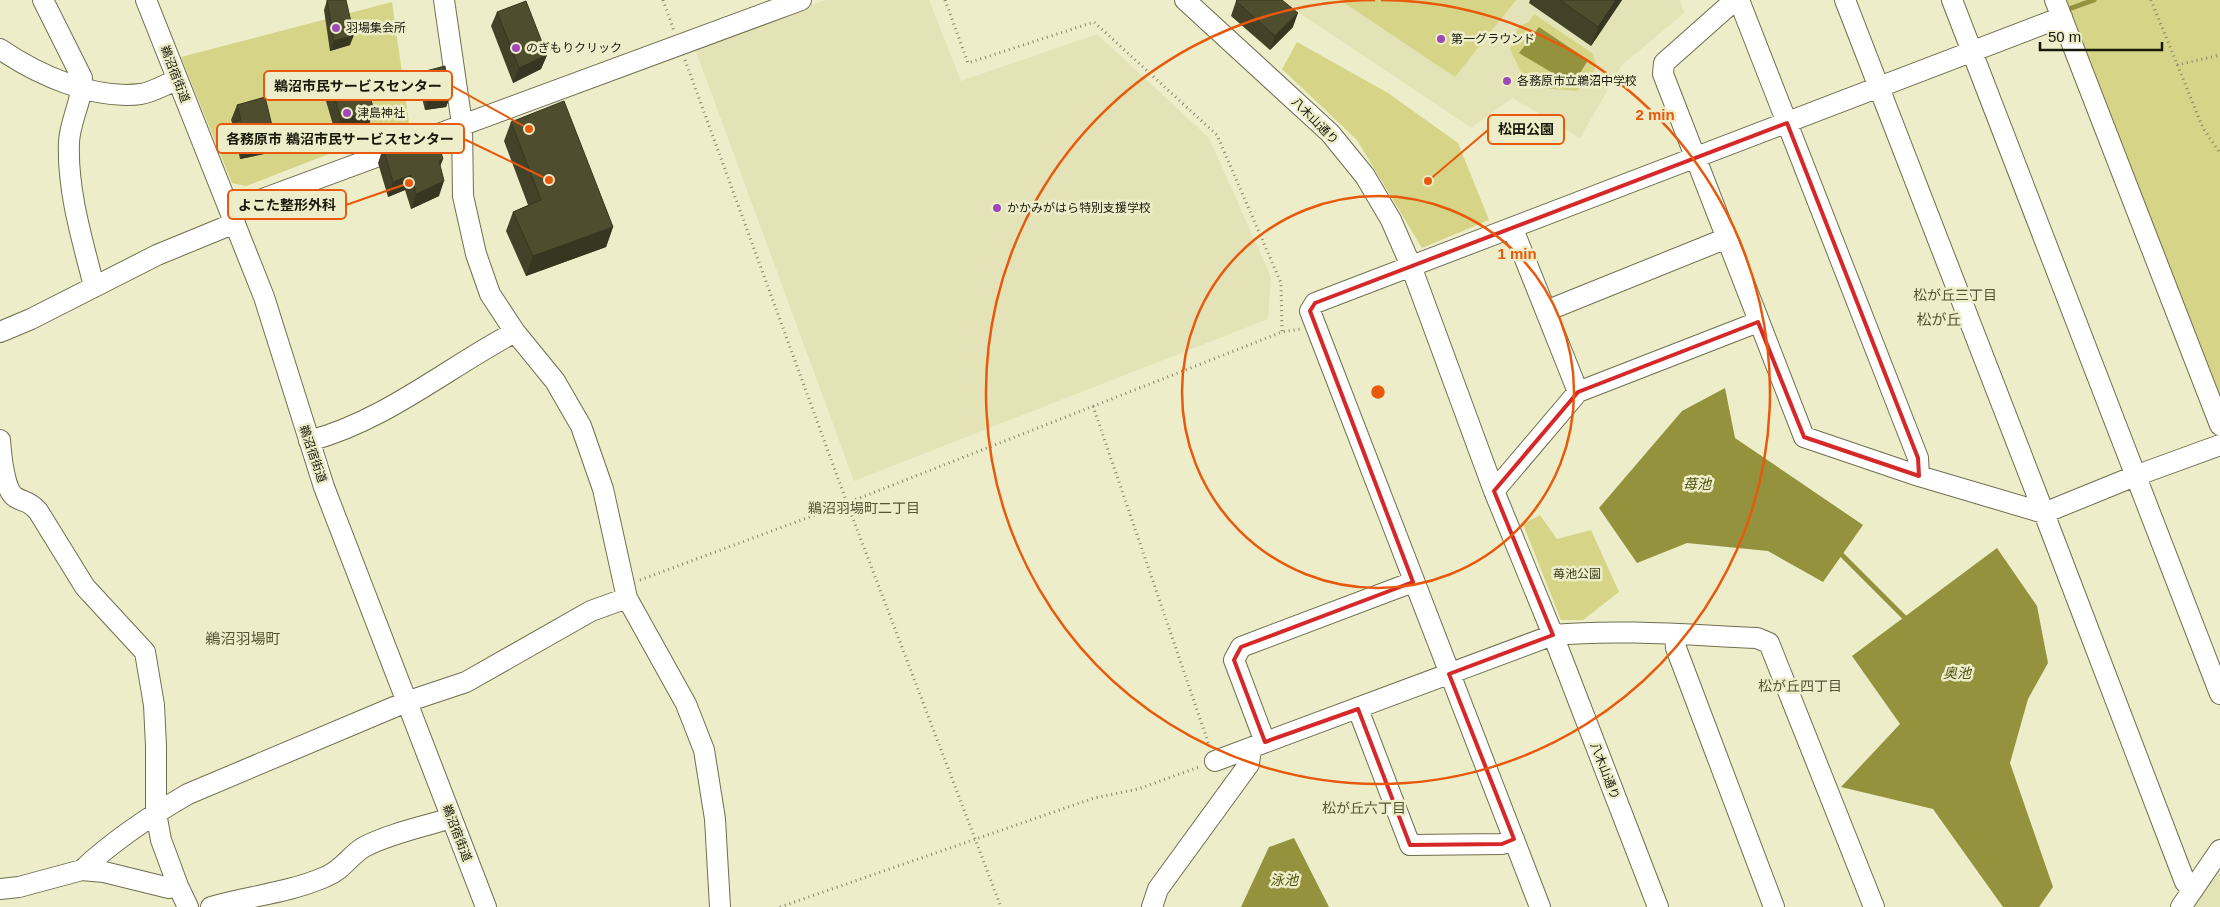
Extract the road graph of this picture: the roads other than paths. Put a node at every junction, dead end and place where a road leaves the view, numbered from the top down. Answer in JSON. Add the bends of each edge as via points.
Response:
{"nodes":[{"id":1,"x":44,"y":0,"type":"edge"},
{"id":2,"x":444,"y":0,"type":"edge"},
{"id":3,"x":801,"y":0,"type":"edge"},
{"id":4,"x":1186,"y":0,"type":"edge"},
{"id":5,"x":1735,"y":0,"type":"edge"},
{"id":6,"x":1739,"y":0,"type":"edge"},
{"id":7,"x":1845,"y":0,"type":"edge"},
{"id":8,"x":1952,"y":0,"type":"edge"},
{"id":9,"x":154,"y":3,"type":"edge"},
{"id":10,"x":2058,"y":8,"type":"edge"},
{"id":11,"x":0,"y":49,"type":"edge"},
{"id":12,"x":1973,"y":52,"type":"junction"},
{"id":13,"x":177,"y":80,"type":"junction"},
{"id":14,"x":82,"y":88,"type":"junction"},
{"id":15,"x":1880,"y":88,"type":"junction"},
{"id":16,"x":1787,"y":123,"type":"junction"},
{"id":17,"x":462,"y":124,"type":"junction"},
{"id":18,"x":1695,"y":158,"type":"junction"},
{"id":19,"x":232,"y":217,"type":"junction"},
{"id":20,"x":1514,"y":229,"type":"junction"},
{"id":21,"x":1727,"y":238,"type":"junction"},
{"id":22,"x":1411,"y":266,"type":"junction"},
{"id":23,"x":94,"y":286,"type":"junction"},
{"id":24,"x":1546,"y":311,"type":"junction"},
{"id":25,"x":1758,"y":322,"type":"junction"},
{"id":26,"x":0,"y":332,"type":"edge"},
{"id":27,"x":515,"y":332,"type":"junction"},
{"id":28,"x":1578,"y":392,"type":"junction"},
{"id":29,"x":2220,"y":425,"type":"edge"},
{"id":30,"x":0,"y":440,"type":"edge"},
{"id":31,"x":309,"y":440,"type":"junction"},
{"id":32,"x":2220,"y":445,"type":"edge"},
{"id":33,"x":1919,"y":476,"type":"junction"},
{"id":34,"x":2134,"y":476,"type":"junction"},
{"id":35,"x":1494,"y":491,"type":"junction"},
{"id":36,"x":2044,"y":513,"type":"junction"},
{"id":37,"x":1413,"y":582,"type":"junction"},
{"id":38,"x":625,"y":592,"type":"junction"},
{"id":39,"x":1675,"y":634,"type":"junction"},
{"id":40,"x":1553,"y":635,"type":"junction"},
{"id":41,"x":1449,"y":674,"type":"junction"},
{"id":42,"x":2220,"y":694,"type":"edge"},
{"id":43,"x":406,"y":702,"type":"junction"},
{"id":44,"x":1358,"y":709,"type":"junction"},
{"id":45,"x":1258,"y":745,"type":"junction"},
{"id":46,"x":1214,"y":761,"type":"road end"},
{"id":47,"x":156,"y":813,"type":"junction"},
{"id":48,"x":451,"y":818,"type":"junction"},
{"id":49,"x":1514,"y":840,"type":"junction"},
{"id":50,"x":2220,"y":850,"type":"edge"},
{"id":51,"x":82,"y":870,"type":"junction"},
{"id":52,"x":178,"y":886,"type":"junction"},
{"id":53,"x":0,"y":889,"type":"edge"},
{"id":54,"x":2193,"y":890,"type":"junction"},
{"id":55,"x":188,"y":907,"type":"edge"},
{"id":56,"x":211,"y":907,"type":"edge"},
{"id":57,"x":486,"y":907,"type":"edge"},
{"id":58,"x":720,"y":907,"type":"edge"},
{"id":59,"x":1152,"y":907,"type":"edge"},
{"id":60,"x":1540,"y":907,"type":"edge"},
{"id":61,"x":1658,"y":907,"type":"edge"},
{"id":62,"x":1774,"y":907,"type":"edge"},
{"id":63,"x":1874,"y":907,"type":"edge"},
{"id":64,"x":2181,"y":907,"type":"edge"}],
"edges":[{"from":1,"to":14,"type":"street","via":[[82,78]]},
{"from":2,"to":17,"type":"street"},
{"from":3,"to":17,"type":"street"},
{"from":4,"to":22,"type":"street","name":"八木山通り","via":[[1330,133],[1365,176],[1391,220]]},
{"from":5,"to":18,"type":"street","via":[[1664,63],[1663,74]]},
{"from":6,"to":16,"type":"street"},
{"from":7,"to":15,"type":"street"},
{"from":8,"to":12,"type":"street"},
{"from":9,"to":13,"type":"street","name":"鵜沼宿街道"},
{"from":10,"to":12,"type":"street"},
{"from":10,"to":29,"type":"street"},
{"from":11,"to":14,"type":"street","via":[[20,62]]},
{"from":12,"to":15,"type":"street"},
{"from":12,"to":34,"type":"street"},
{"from":13,"to":14,"type":"street","via":[[143,94],[111,95]]},
{"from":13,"to":19,"type":"street","name":"鵜沼宿街道"},
{"from":14,"to":23,"type":"street","via":[[69,138],[68,160]]},
{"from":15,"to":16,"type":"street"},
{"from":15,"to":36,"type":"street"},
{"from":16,"to":18,"type":"street"},
{"from":16,"to":33,"type":"street","via":[[1918,458]]},
{"from":17,"to":19,"type":"street"},
{"from":17,"to":27,"type":"street","via":[[463,196],[476,254],[490,294]]},
{"from":18,"to":20,"type":"street"},
{"from":18,"to":21,"type":"street"},
{"from":19,"to":23,"type":"street"},
{"from":19,"to":31,"type":"street","name":"鵜沼宿街道","via":[[264,297]]},
{"from":20,"to":22,"type":"street"},
{"from":20,"to":24,"type":"street"},
{"from":21,"to":24,"type":"street"},
{"from":21,"to":25,"type":"street"},
{"from":22,"to":35,"type":"street","name":"八木山通り"},
{"from":22,"to":37,"type":"street","via":[[1315,304],[1310,311]]},
{"from":23,"to":26,"type":"street"},
{"from":24,"to":28,"type":"street"},
{"from":25,"to":28,"type":"street"},
{"from":25,"to":33,"type":"street","via":[[1804,437]]},
{"from":27,"to":31,"type":"street","via":[[487,346],[415,393],[359,422]]},
{"from":27,"to":38,"type":"street","via":[[555,381],[581,426],[603,489]]},
{"from":28,"to":35,"type":"street"},
{"from":30,"to":47,"type":"street","via":[[8,487],[14,496],[30,502],[38,511],[85,587],[145,652],[156,738]]},
{"from":31,"to":43,"type":"street","name":"鵜沼宿街道"},
{"from":32,"to":34,"type":"street"},
{"from":33,"to":36,"type":"street"},
{"from":34,"to":36,"type":"street"},
{"from":34,"to":42,"type":"street"},
{"from":35,"to":40,"type":"street","name":"八木山通り"},
{"from":36,"to":54,"type":"street","via":[[2185,882]]},
{"from":37,"to":41,"type":"street"},
{"from":37,"to":45,"type":"street","via":[[1241,646],[1234,660]]},
{"from":38,"to":43,"type":"street","via":[[466,682]]},
{"from":38,"to":58,"type":"street","via":[[686,704],[704,750],[715,819]]},
{"from":39,"to":40,"type":"street"},
{"from":39,"to":62,"type":"street","via":[[1676,648]]},
{"from":39,"to":63,"type":"street","via":[[1757,638],[1769,642]]},
{"from":40,"to":41,"type":"street"},
{"from":40,"to":61,"type":"street","name":"八木山通り"},
{"from":41,"to":44,"type":"street"},
{"from":41,"to":49,"type":"street"},
{"from":43,"to":47,"type":"street","via":[[188,794]]},
{"from":43,"to":48,"type":"street","name":"鵜沼宿街道"},
{"from":44,"to":45,"type":"street"},
{"from":44,"to":49,"type":"street","via":[[1410,844],[1502,844]]},
{"from":45,"to":46,"type":"street"},
{"from":45,"to":59,"type":"street","via":[[1249,764],[1158,889]]},
{"from":47,"to":51,"type":"street","via":[[106,847]]},
{"from":47,"to":52,"type":"street","via":[[161,840]]},
{"from":48,"to":56,"type":"street","via":[[379,840],[362,848],[344,866],[327,876],[282,892]]},
{"from":48,"to":57,"type":"street","name":"鵜沼宿街道"},
{"from":49,"to":60,"type":"street"},
{"from":50,"to":54,"type":"street"},
{"from":51,"to":52,"type":"street","via":[[169,888]]},
{"from":51,"to":53,"type":"street"},
{"from":52,"to":55,"type":"street"},
{"from":54,"to":64,"type":"street"}]}
